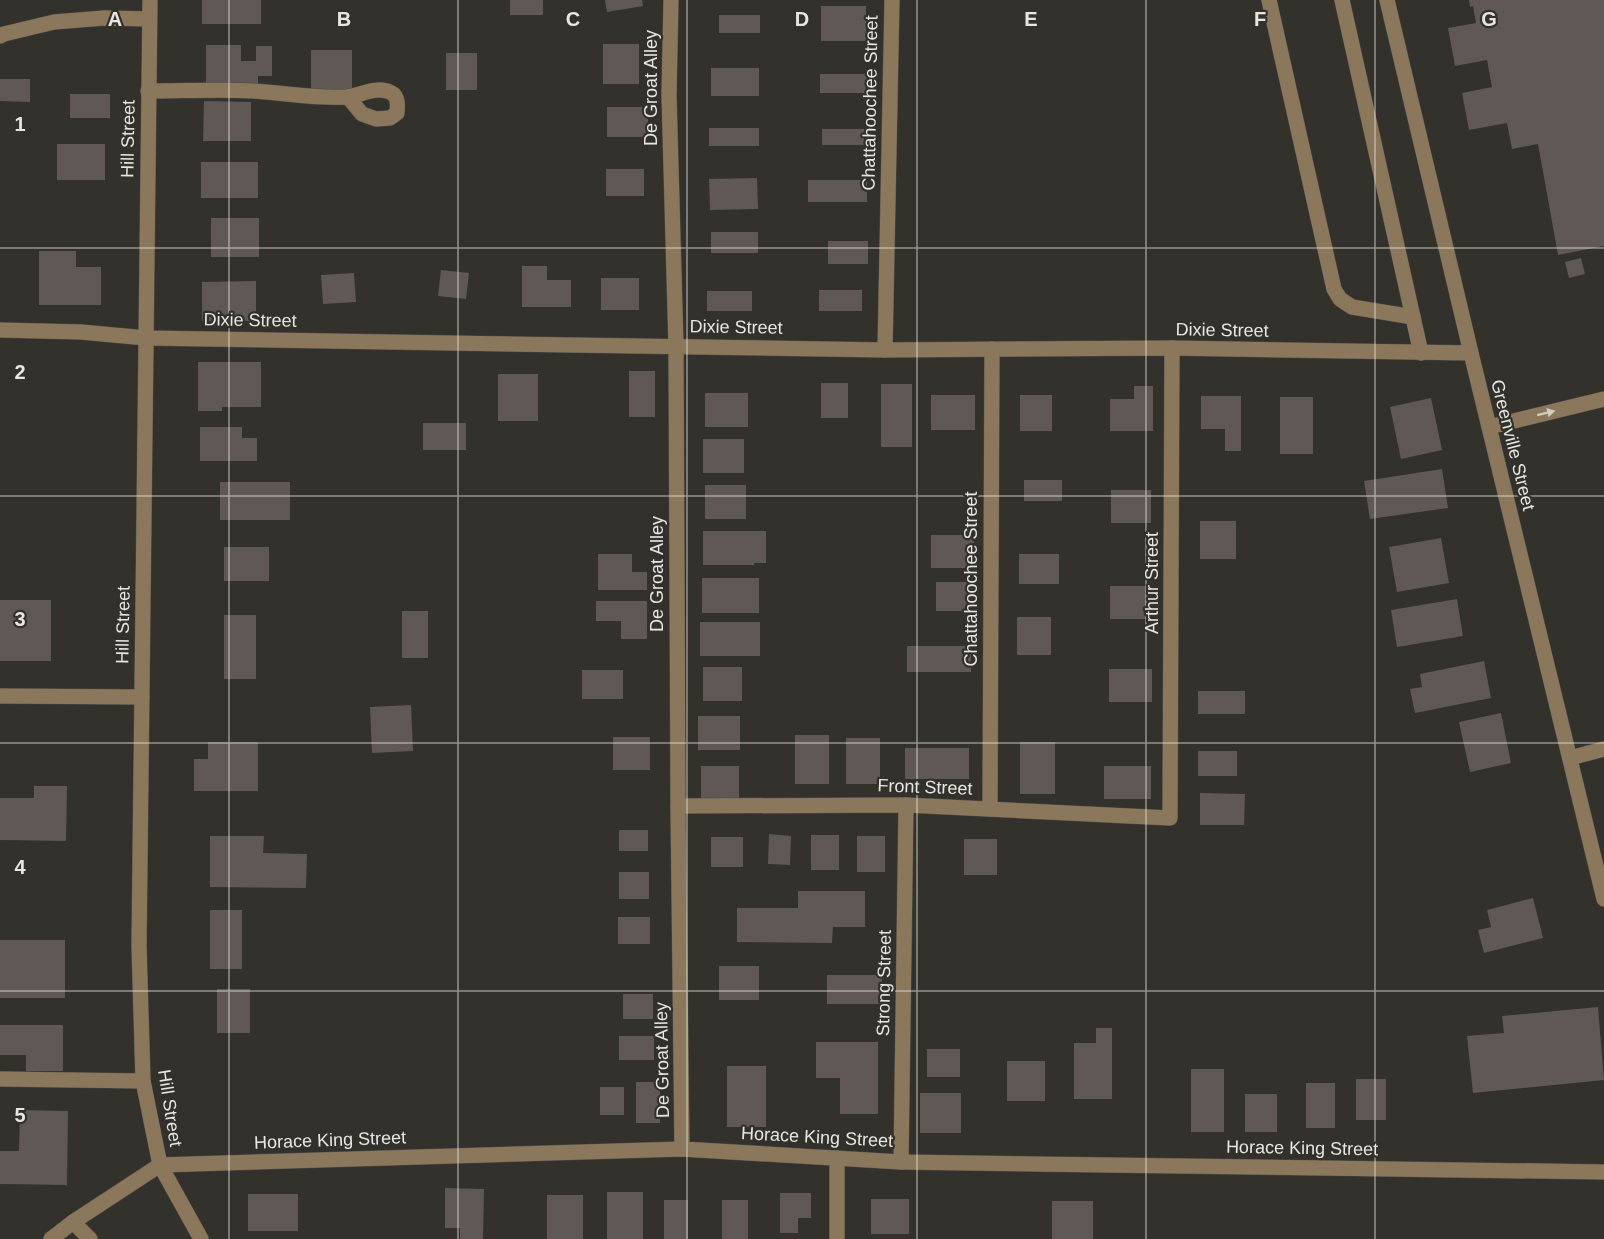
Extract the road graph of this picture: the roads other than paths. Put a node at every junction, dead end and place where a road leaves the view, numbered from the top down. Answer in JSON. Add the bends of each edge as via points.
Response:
{"nodes":[{"id":1,"x":150,"y":0,"type":"edge"},
{"id":2,"x":671,"y":0,"type":"edge"},
{"id":3,"x":892,"y":0,"type":"edge"},
{"id":4,"x":1269,"y":0,"type":"edge"},
{"id":5,"x":1342,"y":0,"type":"edge"},
{"id":6,"x":1387,"y":0,"type":"edge"},
{"id":7,"x":150,"y":20,"type":"junction"},
{"id":8,"x":0,"y":36,"type":"edge"},
{"id":9,"x":148,"y":91,"type":"junction"},
{"id":10,"x":348,"y":97,"type":"dead end"},
{"id":11,"x":1413,"y":317,"type":"junction"},
{"id":12,"x":0,"y":330,"type":"edge"},
{"id":13,"x":146,"y":338,"type":"junction"},
{"id":14,"x":676,"y":346,"type":"junction"},
{"id":15,"x":1172,"y":348,"type":"junction"},
{"id":16,"x":992,"y":349,"type":"junction"},
{"id":17,"x":885,"y":350,"type":"junction"},
{"id":18,"x":1421,"y":352,"type":"junction"},
{"id":19,"x":1471,"y":353,"type":"junction"},
{"id":20,"x":1604,"y":399,"type":"edge"},
{"id":21,"x":1489,"y":427,"type":"junction"},
{"id":22,"x":0,"y":696,"type":"edge"},
{"id":23,"x":142,"y":697,"type":"junction"},
{"id":24,"x":1604,"y":749,"type":"edge"},
{"id":25,"x":1570,"y":758,"type":"junction"},
{"id":26,"x":906,"y":805,"type":"junction"},
{"id":27,"x":678,"y":807,"type":"junction"},
{"id":28,"x":990,"y":810,"type":"junction"},
{"id":29,"x":1170,"y":818,"type":"joint"},
{"id":30,"x":1597,"y":837,"type":"edge"},
{"id":31,"x":1604,"y":899,"type":"edge"},
{"id":32,"x":0,"y":1079,"type":"edge"},
{"id":33,"x":143,"y":1082,"type":"junction"},
{"id":34,"x":682,"y":1149,"type":"junction"},
{"id":35,"x":837,"y":1158,"type":"junction"},
{"id":36,"x":901,"y":1161,"type":"junction"},
{"id":37,"x":160,"y":1165,"type":"junction"},
{"id":38,"x":1604,"y":1173,"type":"edge"},
{"id":39,"x":73,"y":1222,"type":"junction"},
{"id":40,"x":51,"y":1239,"type":"edge"},
{"id":41,"x":90,"y":1239,"type":"edge"},
{"id":42,"x":201,"y":1239,"type":"edge"},
{"id":43,"x":837,"y":1239,"type":"edge"}],
"edges":[{"from":1,"to":7,"type":"street","name":"Hill Street"},
{"from":2,"to":14,"type":"street","name":"De Groat Alley","via":[[669,95]]},
{"from":3,"to":17,"type":"street","name":"Chattahoochee Street"},
{"from":4,"to":11,"type":"street","via":[[1334,289],[1352,307]]},
{"from":5,"to":11,"type":"street"},
{"from":6,"to":19,"type":"street","name":"Greenville Street"},
{"from":7,"to":8,"type":"street","via":[[54,22]]},
{"from":7,"to":9,"type":"street","name":"Hill Street"},
{"from":9,"to":10,"type":"street","via":[[255,91]]},
{"from":9,"to":13,"type":"street","name":"Hill Street"},
{"from":11,"to":18,"type":"street"},
{"from":12,"to":13,"type":"street","name":"Dixie Street"},
{"from":13,"to":14,"type":"street","name":"Dixie Street"},
{"from":13,"to":23,"type":"street","name":"Hill Street"},
{"from":14,"to":17,"type":"street","name":"Dixie Street"},
{"from":14,"to":27,"type":"street","name":"De Groat Alley"},
{"from":15,"to":16,"type":"street","name":"Dixie Street"},
{"from":15,"to":18,"type":"street","name":"Dixie Street"},
{"from":15,"to":29,"type":"street","name":"Arthur Street"},
{"from":16,"to":17,"type":"street","name":"Dixie Street"},
{"from":16,"to":28,"type":"street","name":"Chattahoochee Street"},
{"from":18,"to":19,"type":"street","name":"Dixie Street"},
{"from":19,"to":21,"type":"street","name":"Greenville Street"},
{"from":21,"to":20,"type":"street","one_way":true},
{"from":21,"to":25,"type":"street","name":"Greenville Street"},
{"from":22,"to":23,"type":"street"},
{"from":23,"to":33,"type":"street","name":"Hill Street","via":[[139,946]]},
{"from":24,"to":25,"type":"street"},
{"from":25,"to":30,"type":"street","name":"Greenville Street"},
{"from":26,"to":27,"type":"street","name":"Front Street"},
{"from":26,"to":28,"type":"street","name":"Front Street"},
{"from":26,"to":36,"type":"street","name":"Strong Street"},
{"from":27,"to":34,"type":"street","name":"De Groat Alley"},
{"from":28,"to":29,"type":"street","name":"Front Street"},
{"from":30,"to":31,"type":"street","name":"Greenville Street"},
{"from":32,"to":33,"type":"street"},
{"from":33,"to":37,"type":"street","name":"Hill Street"},
{"from":34,"to":35,"type":"street","name":"Horace King Street"},
{"from":34,"to":37,"type":"street","name":"Horace King Street"},
{"from":35,"to":36,"type":"street","name":"Horace King Street"},
{"from":35,"to":43,"type":"street"},
{"from":36,"to":38,"type":"street","name":"Horace King Street"},
{"from":37,"to":39,"type":"street"},
{"from":37,"to":42,"type":"street","name":"Hill Street"},
{"from":39,"to":40,"type":"street"},
{"from":39,"to":41,"type":"street"}]}
